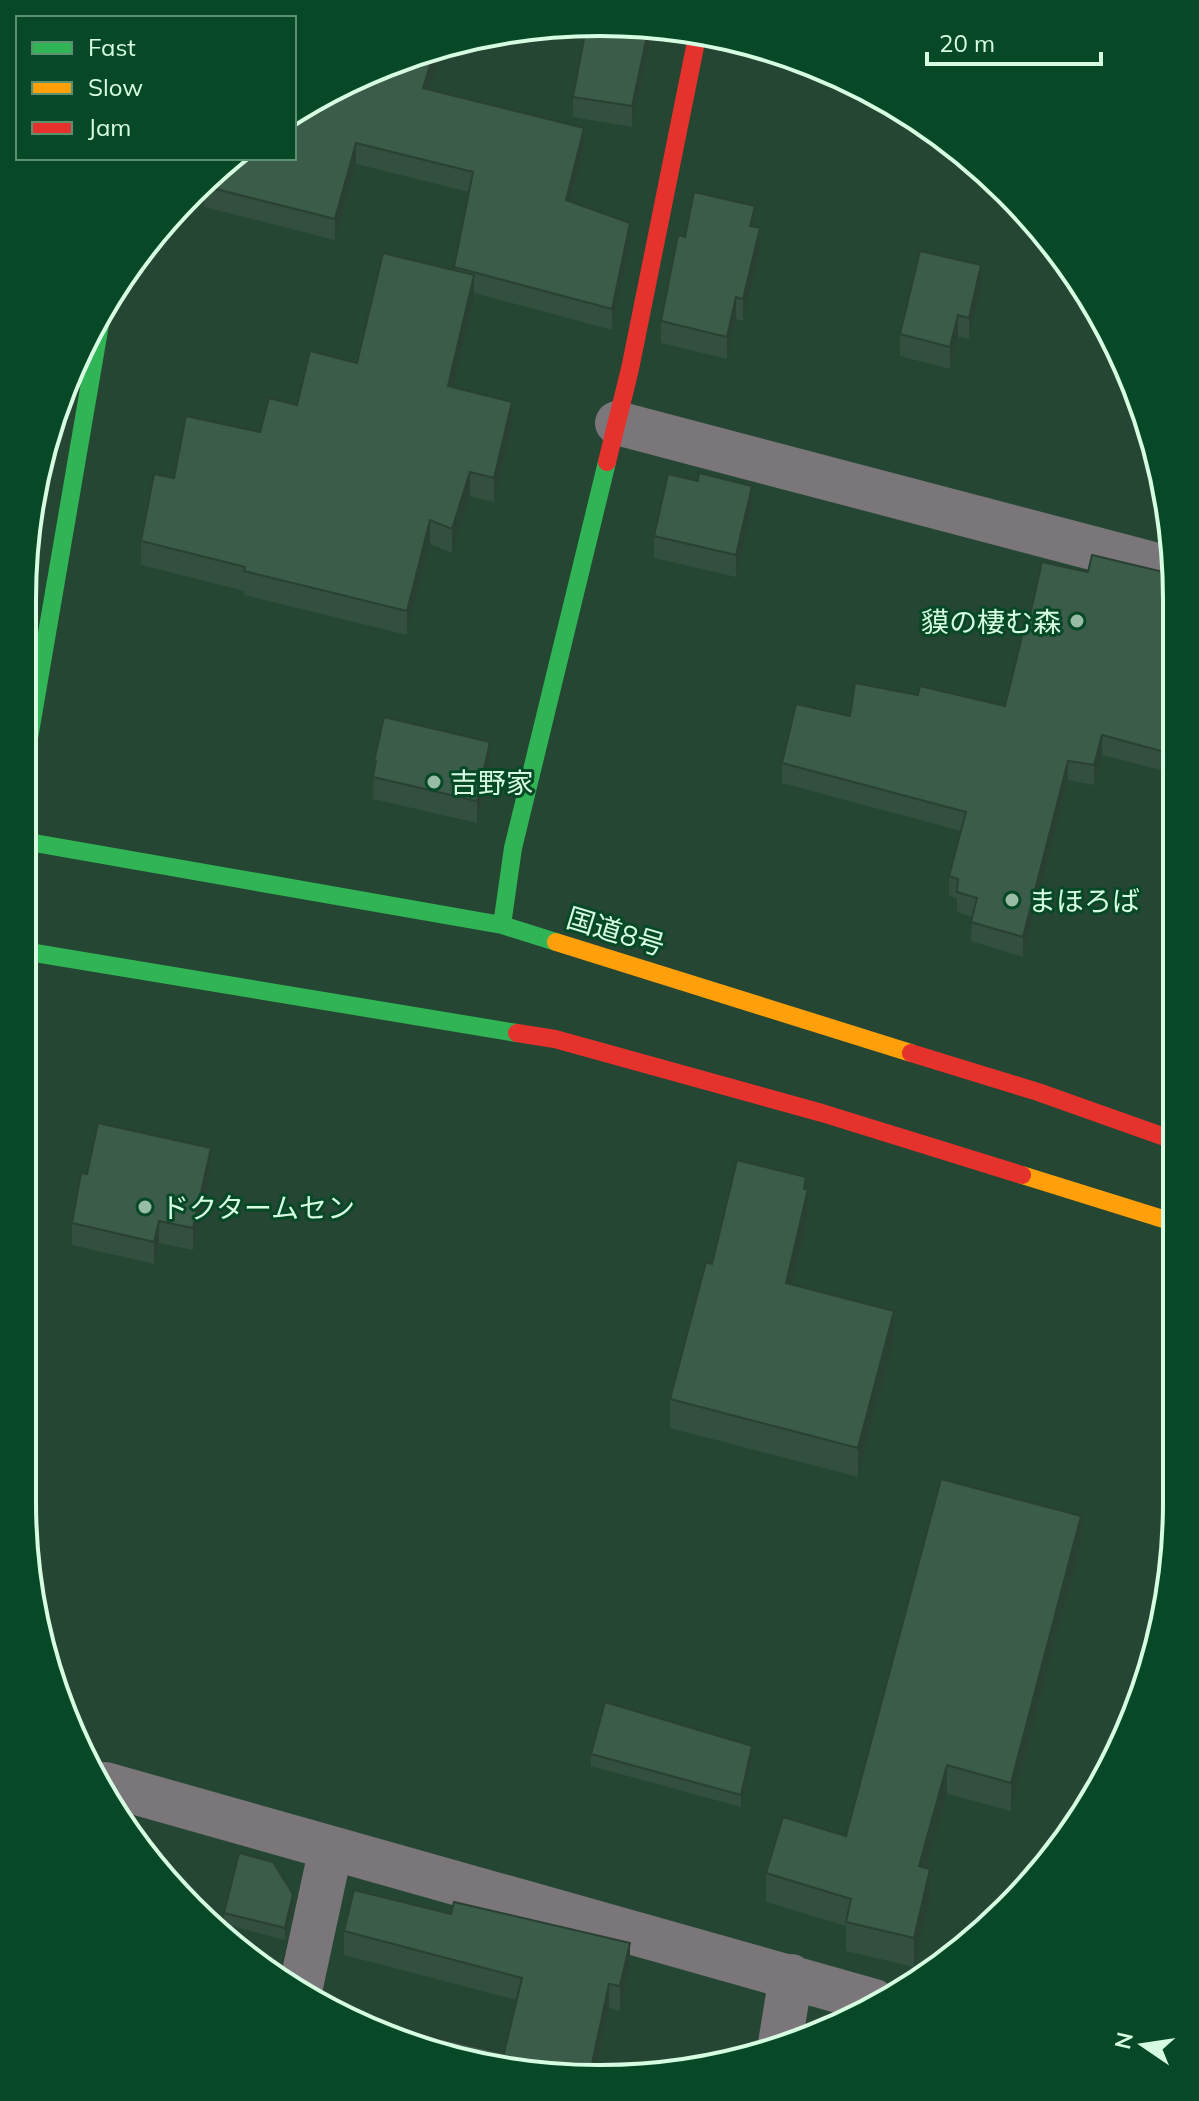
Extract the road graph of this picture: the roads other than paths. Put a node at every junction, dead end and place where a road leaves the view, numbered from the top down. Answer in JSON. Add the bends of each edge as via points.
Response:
{"nodes":[{"id":1,"x":695,"y":45,"type":"edge"},
{"id":2,"x":96,"y":345,"type":"edge"},
{"id":3,"x":617,"y":423,"type":"junction"},
{"id":4,"x":1162,"y":566,"type":"edge"},
{"id":5,"x":36,"y":697,"type":"edge"},
{"id":6,"x":36,"y":843,"type":"edge"},
{"id":7,"x":502,"y":925,"type":"junction"},
{"id":8,"x":36,"y":953,"type":"edge"},
{"id":9,"x":1163,"y":1136,"type":"edge"},
{"id":10,"x":1163,"y":1219,"type":"edge"},
{"id":11,"x":113,"y":1786,"type":"edge"},
{"id":12,"x":331,"y":1848,"type":"junction"},
{"id":13,"x":791,"y":1976,"type":"junction"},
{"id":14,"x":302,"y":1980,"type":"edge"},
{"id":15,"x":865,"y":1998,"type":"edge"},
{"id":16,"x":781,"y":2035,"type":"edge"}],
"edges":[{"from":1,"to":3,"type":"main road"},
{"from":2,"to":5,"type":"main road"},
{"from":3,"to":4,"type":"street"},
{"from":3,"to":7,"type":"main road","via":[[513,848]]},
{"from":6,"to":7,"type":"main road","name":"国道8号"},
{"from":7,"to":9,"type":"main road","name":"国道8号","via":[[1038,1092]]},
{"from":8,"to":10,"type":"main road","via":[[555,1039],[822,1113]]},
{"from":11,"to":12,"type":"street"},
{"from":12,"to":13,"type":"street"},
{"from":12,"to":14,"type":"street"},
{"from":13,"to":15,"type":"street"},
{"from":13,"to":16,"type":"street"}]}
